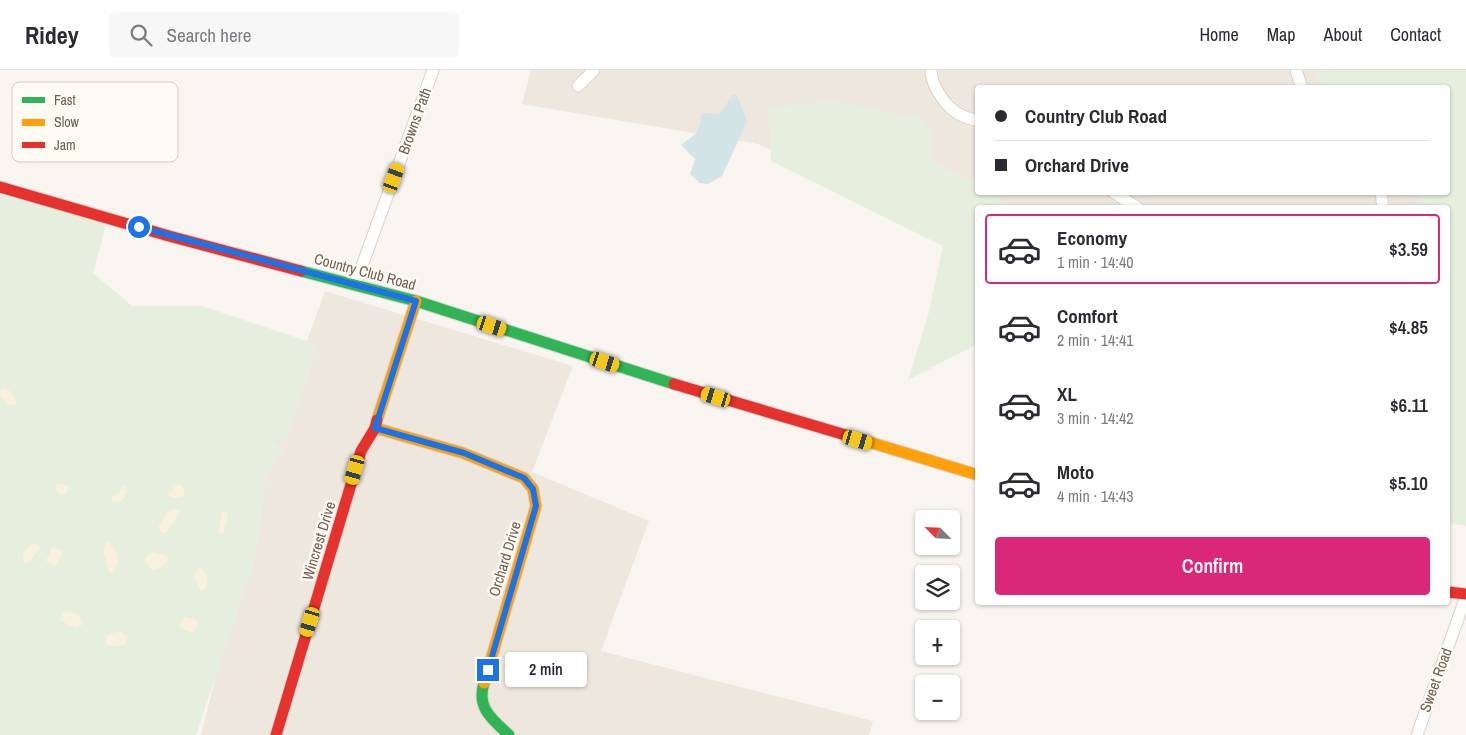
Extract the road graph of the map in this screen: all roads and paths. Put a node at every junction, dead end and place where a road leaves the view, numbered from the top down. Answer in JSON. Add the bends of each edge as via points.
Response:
{"nodes":[{"id":1,"x":433,"y":70,"type":"edge"},
{"id":2,"x":594,"y":70,"type":"edge"},
{"id":3,"x":931,"y":70,"type":"edge"},
{"id":4,"x":1296,"y":70,"type":"edge"},
{"id":5,"x":1301,"y":85,"type":"edge"},
{"id":6,"x":578,"y":86,"type":"dead end"},
{"id":7,"x":975,"y":120,"type":"edge"},
{"id":8,"x":0,"y":187,"type":"edge"},
{"id":9,"x":1118,"y":195,"type":"edge"},
{"id":10,"x":1133,"y":205,"type":"edge"},
{"id":11,"x":356,"y":285,"type":"junction"},
{"id":12,"x":416,"y":301,"type":"junction"},
{"id":13,"x":375,"y":428,"type":"junction"},
{"id":14,"x":975,"y":474,"type":"edge"},
{"id":15,"x":1450,"y":592,"type":"edge"},
{"id":16,"x":1466,"y":595,"type":"edge"},
{"id":17,"x":276,"y":735,"type":"edge"},
{"id":18,"x":509,"y":735,"type":"edge"},
{"id":19,"x":1417,"y":735,"type":"edge"}],
"edges":[{"from":1,"to":11,"type":"street","name":"Browns Path"},
{"from":2,"to":6,"type":"street"},
{"from":3,"to":7,"type":"street","via":[[940,95],[952,110]]},
{"from":4,"to":5,"type":"street"},
{"from":8,"to":11,"type":"street","name":"Country Club Road"},
{"from":9,"to":10,"type":"street"},
{"from":11,"to":12,"type":"street","name":"Country Club Road"},
{"from":12,"to":13,"type":"street","name":"Wincrest Drive"},
{"from":12,"to":14,"type":"street","name":"Country Club Road","via":[[716,397]]},
{"from":13,"to":17,"type":"street","name":"Wincrest Drive","via":[[361,451]]},
{"from":13,"to":18,"type":"street","name":"Orchard Drive","via":[[464,453],[524,478],[533,489],[536,506],[482,688],[483,707]]},
{"from":15,"to":16,"type":"street"},
{"from":16,"to":19,"type":"street","name":"Sweet Road"}]}
